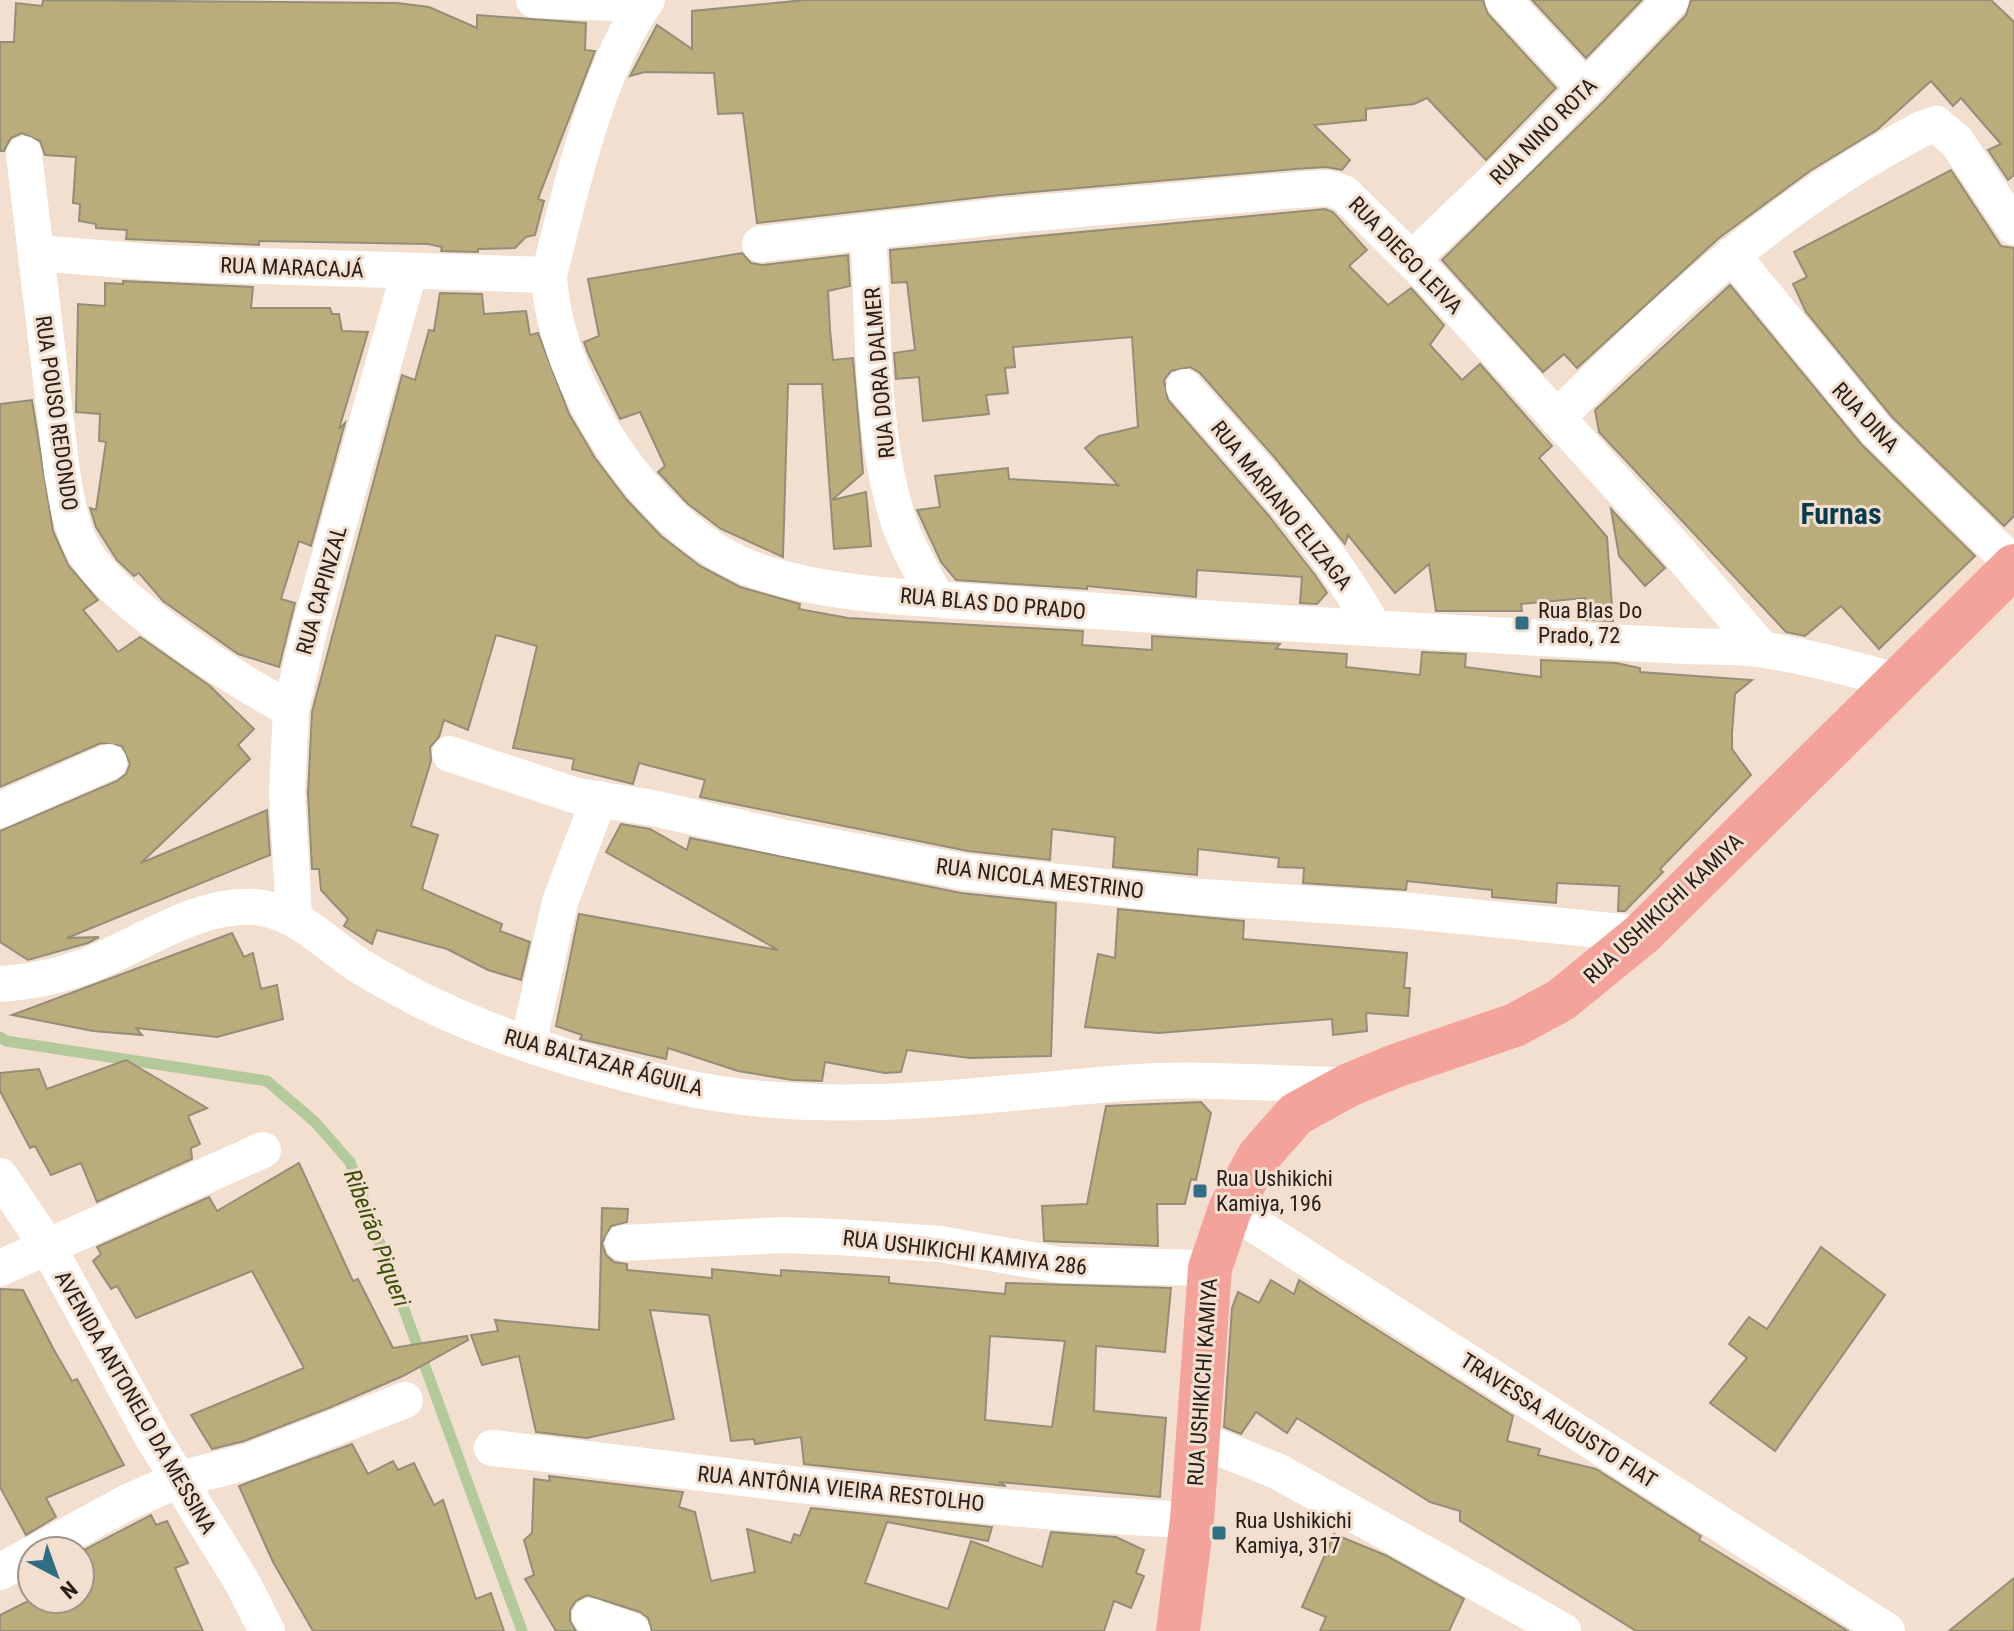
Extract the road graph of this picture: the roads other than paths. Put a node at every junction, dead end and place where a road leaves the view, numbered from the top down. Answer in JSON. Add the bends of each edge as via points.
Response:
{"nodes":[{"id":1,"x":534,"y":0,"type":"edge"},
{"id":2,"x":632,"y":0,"type":"edge"},
{"id":3,"x":647,"y":0,"type":"edge"},
{"id":4,"x":1503,"y":0,"type":"edge"},
{"id":5,"x":1671,"y":0,"type":"edge"},
{"id":6,"x":1586,"y":89,"type":"junction"},
{"id":7,"x":24,"y":154,"type":"dead end"},
{"id":8,"x":2014,"y":227,"type":"edge"},
{"id":9,"x":868,"y":233,"type":"junction"},
{"id":10,"x":760,"y":244,"type":"dead end"},
{"id":11,"x":36,"y":253,"type":"junction"},
{"id":12,"x":1732,"y":255,"type":"junction"},
{"id":13,"x":1412,"y":259,"type":"junction"},
{"id":14,"x":409,"y":272,"type":"junction"},
{"id":15,"x":549,"y":275,"type":"junction"},
{"id":16,"x":1184,"y":387,"type":"dead end"},
{"id":17,"x":1557,"y":418,"type":"junction"},
{"id":18,"x":2014,"y":566,"type":"edge"},
{"id":19,"x":937,"y":599,"type":"junction"},
{"id":20,"x":1373,"y":627,"type":"junction"},
{"id":21,"x":1762,"y":649,"type":"junction"},
{"id":22,"x":1899,"y":682,"type":"junction"},
{"id":23,"x":291,"y":709,"type":"junction"},
{"id":24,"x":450,"y":754,"type":"dead end"},
{"id":25,"x":109,"y":762,"type":"dead end"},
{"id":26,"x":599,"y":799,"type":"junction"},
{"id":27,"x":0,"y":810,"type":"edge"},
{"id":28,"x":294,"y":917,"type":"junction"},
{"id":29,"x":1642,"y":934,"type":"junction"},
{"id":30,"x":8,"y":976,"type":"edge"},
{"id":31,"x":528,"y":1044,"type":"junction"},
{"id":32,"x":1349,"y":1085,"type":"junction"},
{"id":33,"x":263,"y":1150,"type":"dead end"},
{"id":34,"x":0,"y":1176,"type":"edge"},
{"id":35,"x":1230,"y":1209,"type":"junction"},
{"id":36,"x":623,"y":1243,"type":"dead end"},
{"id":37,"x":48,"y":1247,"type":"junction"},
{"id":38,"x":0,"y":1268,"type":"edge"},
{"id":39,"x":1210,"y":1268,"type":"junction"},
{"id":40,"x":405,"y":1400,"type":"dead end"},
{"id":41,"x":1198,"y":1439,"type":"junction"},
{"id":42,"x":492,"y":1448,"type":"dead end"},
{"id":43,"x":180,"y":1479,"type":"junction"},
{"id":44,"x":1192,"y":1520,"type":"junction"},
{"id":45,"x":67,"y":1535,"type":"edge"},
{"id":46,"x":590,"y":1616,"type":"dead end"},
{"id":47,"x":267,"y":1631,"type":"edge"},
{"id":48,"x":632,"y":1631,"type":"edge"},
{"id":49,"x":1178,"y":1631,"type":"edge"},
{"id":50,"x":1563,"y":1631,"type":"edge"},
{"id":51,"x":1887,"y":1631,"type":"edge"}],
"edges":[{"from":1,"to":2,"type":"street"},
{"from":3,"to":15,"type":"street","name":"RUA BLAS DO PRADO","via":[[595,115]]},
{"from":4,"to":6,"type":"street"},
{"from":5,"to":6,"type":"street","name":"RUA NINO ROTA"},
{"from":6,"to":13,"type":"street","name":"RUA NINO ROTA"},
{"from":7,"to":11,"type":"street","name":"RUA POUSO REDONDO"},
{"from":8,"to":12,"type":"street","via":[[1957,142],[1936,124],[1864,161]]},
{"from":9,"to":10,"type":"street","name":"RUA DIEGO LEIVA"},
{"from":9,"to":13,"type":"street","name":"RUA DIEGO LEIVA","via":[[1327,188],[1355,201]]},
{"from":9,"to":19,"type":"street","name":"RUA DORA DALMER","via":[[882,445],[894,509]]},
{"from":11,"to":14,"type":"street","name":"RUA MARACAJÁ"},
{"from":11,"to":23,"type":"street","name":"RUA POUSO REDONDO","via":[[62,472],[70,516],[85,553],[113,584],[166,627],[245,686]]},
{"from":12,"to":17,"type":"street","via":[[1652,323]]},
{"from":12,"to":18,"type":"street","name":"RUA DINA","via":[[1877,431]]},
{"from":13,"to":17,"type":"street","name":"RUA DIEGO LEIVA"},
{"from":14,"to":15,"type":"street","name":"RUA MARACAJÁ"},
{"from":14,"to":23,"type":"street","name":"RUA CAPINZAL"},
{"from":15,"to":19,"type":"street","name":"RUA BLAS DO PRADO","via":[[554,316],[578,381],[639,485],[665,512],[710,548],[746,567],[819,585]]},
{"from":16,"to":20,"type":"street","name":"RUA MARIANO ELIZAGA","via":[[1353,590]]},
{"from":17,"to":21,"type":"street","name":"RUA DIEGO LEIVA"},
{"from":18,"to":22,"type":"main road","name":"RUA USHIKICHI KAMIYA"},
{"from":19,"to":20,"type":"street","name":"RUA BLAS DO PRADO"},
{"from":20,"to":21,"type":"street","name":"RUA BLAS DO PRADO"},
{"from":21,"to":22,"type":"street","name":"RUA BLAS DO PRADO"},
{"from":22,"to":29,"type":"main road","name":"RUA USHIKICHI KAMIYA"},
{"from":23,"to":28,"type":"street","name":"RUA CAPINZAL","via":[[286,763]]},
{"from":24,"to":26,"type":"street","name":"RUA NICOLA MESTRINO","via":[[544,787]]},
{"from":25,"to":27,"type":"street"},
{"from":26,"to":29,"type":"street","name":"RUA NICOLA MESTRINO","via":[[965,872]]},
{"from":26,"to":31,"type":"street","via":[[560,902]]},
{"from":28,"to":30,"type":"street","name":"RUA BALTAZAR ÁGUILA","via":[[235,908],[177,925],[84,967]]},
{"from":28,"to":31,"type":"street","name":"RUA BALTAZAR ÁGUILA","via":[[379,978]]},
{"from":29,"to":32,"type":"main road","name":"RUA USHIKICHI KAMIYA","via":[[1561,1000],[1515,1025]]},
{"from":31,"to":32,"type":"street","name":"RUA BALTAZAR ÁGUILA","via":[[673,1085],[808,1103],[997,1096],[1127,1082]]},
{"from":32,"to":35,"type":"main road","name":"RUA USHIKICHI KAMIYA","via":[[1296,1114],[1259,1156]]},
{"from":33,"to":37,"type":"street"},
{"from":34,"to":37,"type":"street","name":"AVENIDA ANTONELO DA MESSINA"},
{"from":35,"to":39,"type":"main road","name":"RUA USHIKICHI KAMIYA"},
{"from":35,"to":51,"type":"street","name":"TRAVESSA AUGUSTO FIAT"},
{"from":36,"to":39,"type":"street","name":"RUA USHIKICHI KAMIYA 286","via":[[838,1237],[940,1244],[1060,1265]]},
{"from":37,"to":38,"type":"street"},
{"from":37,"to":43,"type":"street","name":"AVENIDA ANTONELO DA MESSINA"},
{"from":39,"to":41,"type":"main road","name":"RUA USHIKICHI KAMIYA"},
{"from":40,"to":43,"type":"street","via":[[250,1461]]},
{"from":41,"to":44,"type":"main road","name":"RUA USHIKICHI KAMIYA"},
{"from":41,"to":50,"type":"street","via":[[1279,1472]]},
{"from":42,"to":44,"type":"street","name":"RUA ANTÔNIA VIEIRA RESTOLHO","via":[[1109,1517]]},
{"from":43,"to":45,"type":"street"},
{"from":43,"to":47,"type":"street","name":"AVENIDA ANTONELO DA MESSINA"},
{"from":44,"to":49,"type":"main road","name":"RUA USHIKICHI KAMIYA"},
{"from":46,"to":48,"type":"street"}]}
